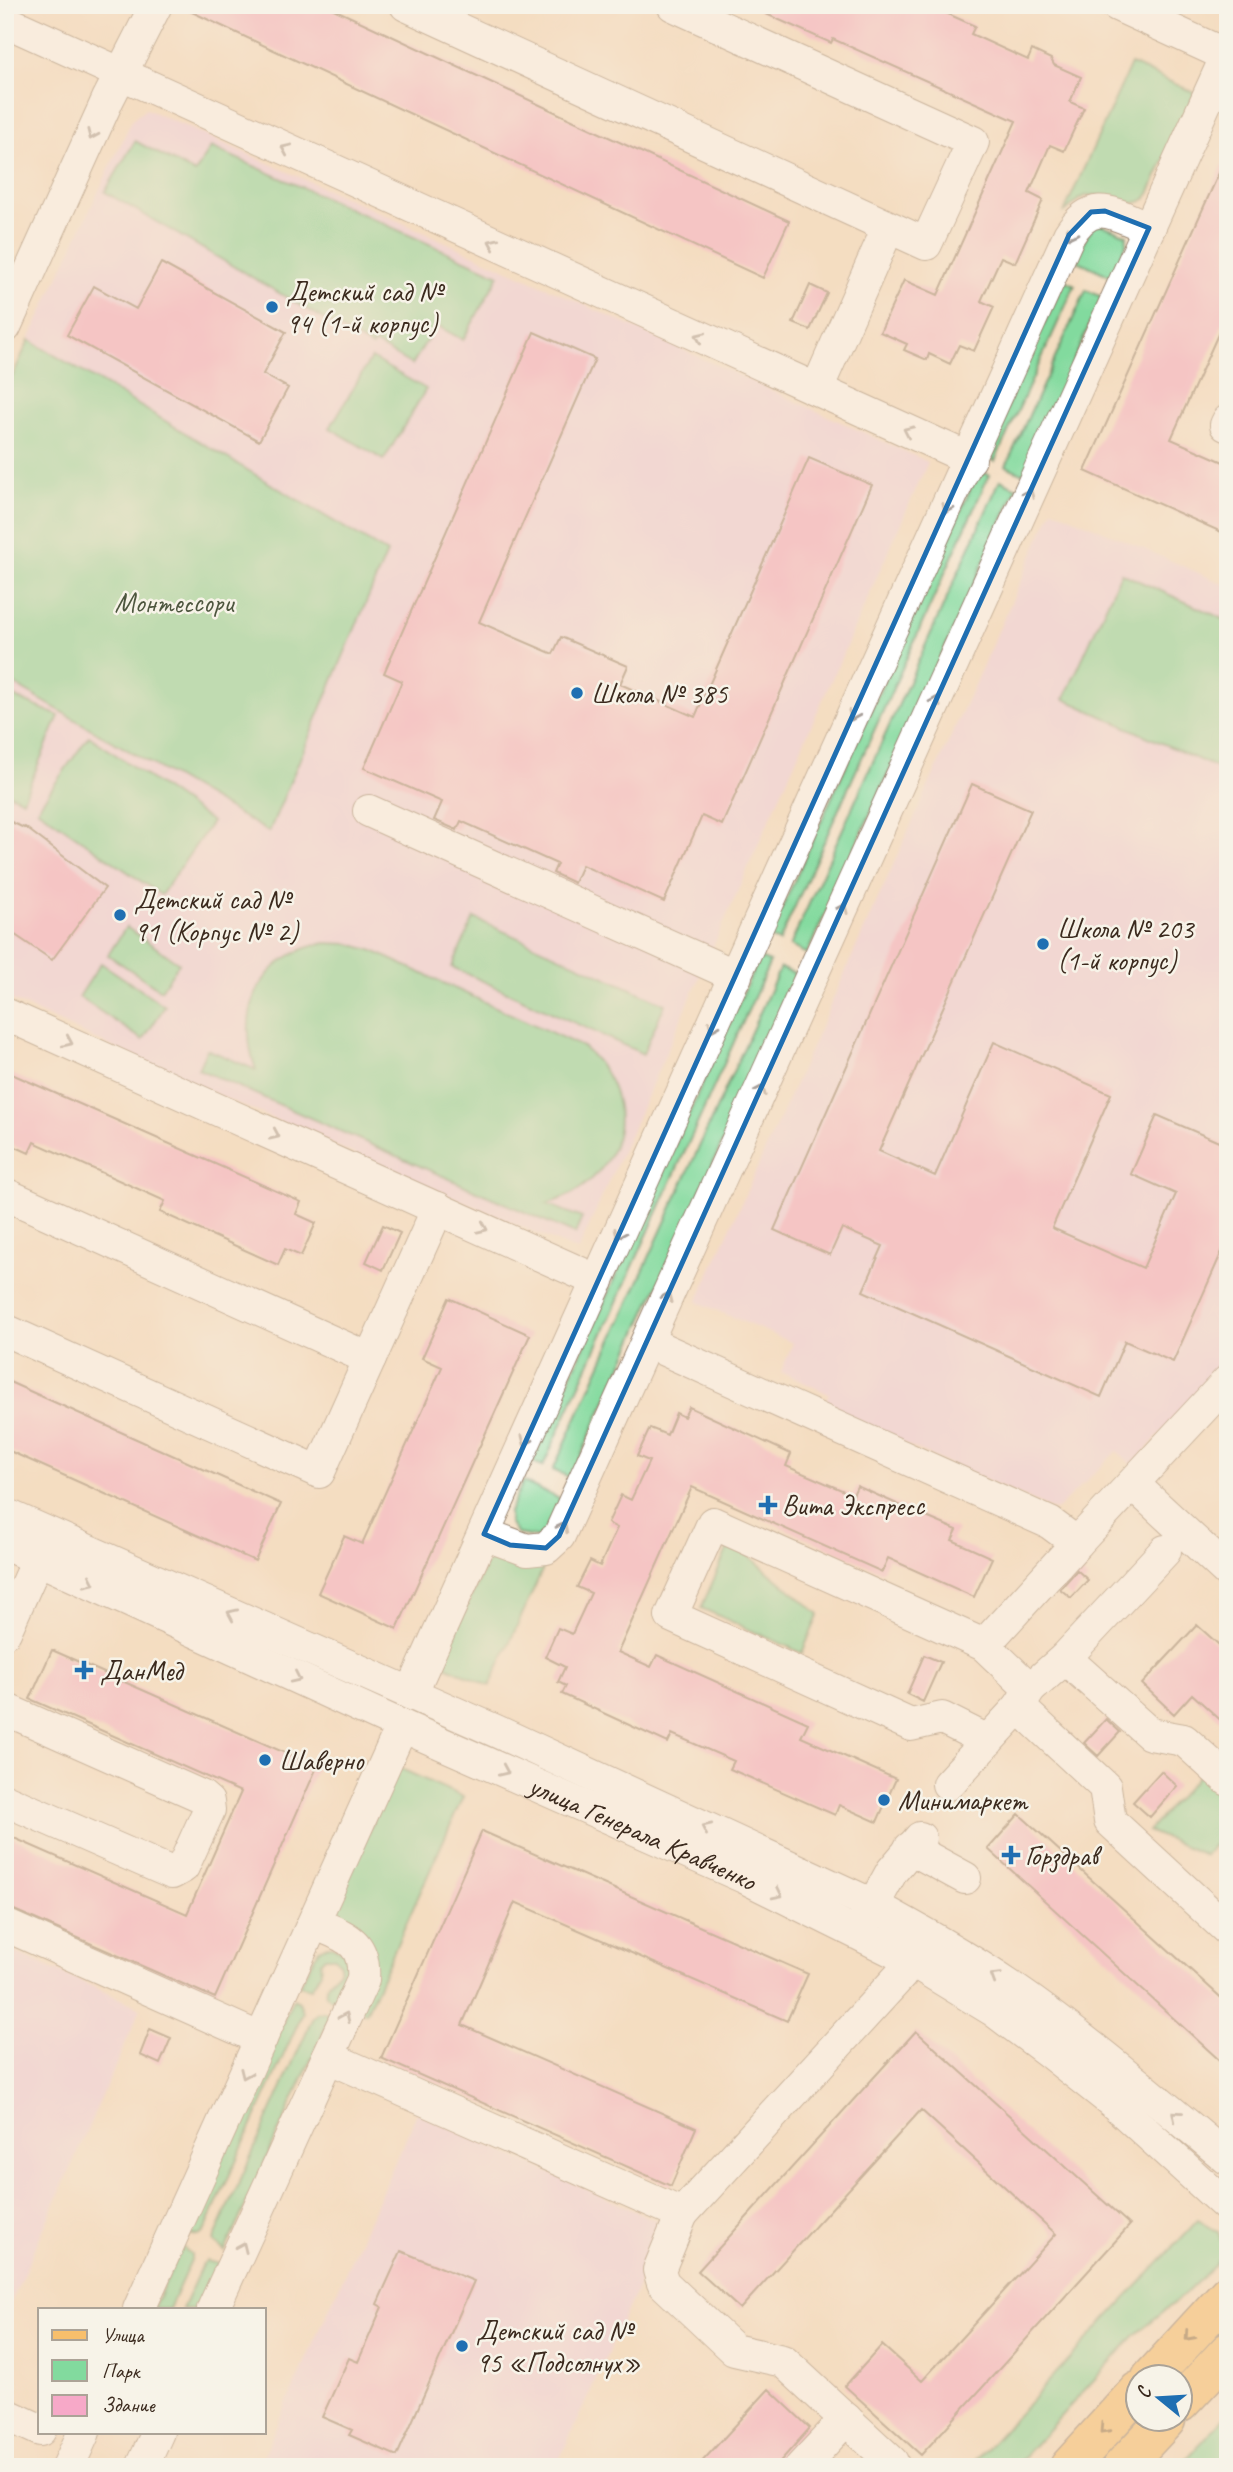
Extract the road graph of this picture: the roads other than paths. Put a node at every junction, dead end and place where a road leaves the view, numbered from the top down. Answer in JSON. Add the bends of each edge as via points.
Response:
{"nodes":[{"id":1,"x":156,"y":5,"type":"edge"},
{"id":2,"x":407,"y":5,"type":"edge"},
{"id":3,"x":673,"y":5,"type":"edge"},
{"id":4,"x":1117,"y":5,"type":"edge"},
{"id":5,"x":1169,"y":16,"type":"edge"},
{"id":6,"x":5,"y":22,"type":"edge"},
{"id":7,"x":1228,"y":56,"type":"edge"},
{"id":8,"x":121,"y":74,"type":"junction"},
{"id":9,"x":888,"y":228,"type":"junction"},
{"id":10,"x":1149,"y":228,"type":"junction"},
{"id":11,"x":13,"y":292,"type":"edge"},
{"id":12,"x":5,"y":327,"type":"edge"},
{"id":13,"x":817,"y":389,"type":"junction"},
{"id":14,"x":970,"y":459,"type":"junction"},
{"id":15,"x":369,"y":811,"type":"dead end"},
{"id":16,"x":736,"y":976,"type":"junction"},
{"id":17,"x":5,"y":1014,"type":"edge"},
{"id":18,"x":5,"y":1194,"type":"edge"},
{"id":19,"x":438,"y":1208,"type":"junction"},
{"id":20,"x":598,"y":1281,"type":"junction"},
{"id":21,"x":5,"y":1330,"type":"edge"},
{"id":22,"x":647,"y":1342,"type":"junction"},
{"id":23,"x":370,"y":1359,"type":"junction"},
{"id":24,"x":1228,"y":1381,"type":"edge"},
{"id":25,"x":1133,"y":1484,"type":"junction"},
{"id":26,"x":5,"y":1514,"type":"edge"},
{"id":27,"x":484,"y":1534,"type":"junction"},
{"id":28,"x":1077,"y":1543,"type":"junction"},
{"id":29,"x":5,"y":1544,"type":"edge"},
{"id":30,"x":43,"y":1546,"type":"junction"},
{"id":31,"x":1165,"y":1550,"type":"dead end"},
{"id":32,"x":1228,"y":1572,"type":"edge"},
{"id":33,"x":9,"y":1612,"type":"edge"},
{"id":34,"x":984,"y":1645,"type":"junction"},
{"id":35,"x":1065,"y":1658,"type":"junction"},
{"id":36,"x":411,"y":1694,"type":"junction"},
{"id":37,"x":1025,"y":1698,"type":"junction"},
{"id":38,"x":5,"y":1709,"type":"edge"},
{"id":39,"x":402,"y":1727,"type":"junction"},
{"id":40,"x":988,"y":1741,"type":"junction"},
{"id":41,"x":1228,"y":1780,"type":"edge"},
{"id":42,"x":948,"y":1784,"type":"dead end"},
{"id":43,"x":5,"y":1800,"type":"edge"},
{"id":44,"x":965,"y":1878,"type":"dead end"},
{"id":45,"x":866,"y":1919,"type":"junction"},
{"id":46,"x":314,"y":1923,"type":"junction"},
{"id":47,"x":5,"y":1925,"type":"edge"},
{"id":48,"x":1228,"y":1930,"type":"edge"},
{"id":49,"x":919,"y":1947,"type":"junction"},
{"id":50,"x":261,"y":2039,"type":"junction"},
{"id":51,"x":328,"y":2057,"type":"junction"},
{"id":52,"x":1228,"y":2160,"type":"edge"},
{"id":53,"x":1228,"y":2207,"type":"edge"},
{"id":54,"x":682,"y":2214,"type":"junction"},
{"id":55,"x":1228,"y":2294,"type":"edge"},
{"id":56,"x":139,"y":2308,"type":"edge"},
{"id":57,"x":214,"y":2308,"type":"edge"},
{"id":58,"x":1228,"y":2352,"type":"edge"},
{"id":59,"x":1164,"y":2364,"type":"edge"},
{"id":60,"x":1194,"y":2389,"type":"edge"},
{"id":61,"x":1124,"y":2407,"type":"edge"},
{"id":62,"x":5,"y":2414,"type":"edge"},
{"id":63,"x":845,"y":2419,"type":"junction"},
{"id":64,"x":38,"y":2429,"type":"edge"},
{"id":65,"x":48,"y":2434,"type":"edge"},
{"id":66,"x":157,"y":2434,"type":"edge"},
{"id":67,"x":1153,"y":2434,"type":"edge"},
{"id":68,"x":77,"y":2448,"type":"edge"},
{"id":69,"x":142,"y":2467,"type":"edge"},
{"id":70,"x":801,"y":2467,"type":"edge"},
{"id":71,"x":888,"y":2467,"type":"edge"},
{"id":72,"x":1069,"y":2467,"type":"edge"},
{"id":73,"x":1122,"y":2467,"type":"edge"}],
"edges":[{"from":1,"to":8,"type":"street"},
{"from":2,"to":9,"type":"street"},
{"from":3,"to":9,"type":"street","via":[[973,142],[926,244]]},
{"from":4,"to":5,"type":"street"},
{"from":5,"to":7,"type":"street"},
{"from":6,"to":8,"type":"street"},
{"from":7,"to":10,"type":"street"},
{"from":8,"to":11,"type":"street","one_way":true},
{"from":13,"to":8,"type":"street","one_way":true},
{"from":9,"to":13,"type":"street"},
{"from":10,"to":14,"type":"street","one_way":true,"via":[[1105,211],[1091,212],[1078,221]]},
{"from":22,"to":10,"type":"street","one_way":true},
{"from":11,"to":12,"type":"street"},
{"from":14,"to":13,"type":"street","one_way":true},
{"from":14,"to":16,"type":"street","one_way":true},
{"from":15,"to":16,"type":"street"},
{"from":16,"to":20,"type":"street","one_way":true},
{"from":17,"to":19,"type":"street","one_way":true},
{"from":18,"to":23,"type":"street"},
{"from":19,"to":20,"type":"street","one_way":true},
{"from":19,"to":23,"type":"street"},
{"from":20,"to":27,"type":"street","one_way":true},
{"from":21,"to":23,"type":"street","via":[[319,1472]]},
{"from":27,"to":22,"type":"street","one_way":true,"via":[[527,1550],[546,1548],[559,1536]]},
{"from":22,"to":28,"type":"street","via":[[1050,1524]]},
{"from":24,"to":25,"type":"street"},
{"from":25,"to":28,"type":"street"},
{"from":25,"to":32,"type":"street"},
{"from":26,"to":30,"type":"street","name":"улица Генерала Кравченко"},
{"from":27,"to":36,"type":"street"},
{"from":28,"to":34,"type":"street"},
{"from":29,"to":30,"type":"street","name":"улица Генерала Кравченко"},
{"from":30,"to":33,"type":"street"},
{"from":36,"to":30,"type":"street","name":"улица Генерала Кравченко","one_way":true},
{"from":30,"to":39,"type":"street","name":"улица Генерала Кравченко","one_way":true},
{"from":31,"to":35,"type":"street"},
{"from":34,"to":37,"type":"street"},
{"from":34,"to":40,"type":"street","via":[[713,1523],[671,1616],[911,1725],[942,1718]]},
{"from":35,"to":37,"type":"street"},
{"from":35,"to":41,"type":"street","via":[[1150,1734],[1184,1741]]},
{"from":45,"to":36,"type":"street","name":"улица Генерала Кравченко","one_way":true},
{"from":37,"to":40,"type":"street"},
{"from":37,"to":48,"type":"street","via":[[1105,1787],[1110,1821]]},
{"from":38,"to":43,"type":"street","via":[[201,1796],[209,1810],[183,1867],[172,1873]]},
{"from":39,"to":45,"type":"street","name":"улица Генерала Кравченко","one_way":true,"via":[[744,1877]]},
{"from":39,"to":46,"type":"street"},
{"from":40,"to":42,"type":"street"},
{"from":44,"to":45,"type":"street","via":[[915,1843],[892,1871]]},
{"from":45,"to":49,"type":"street","name":"улица Генерала Кравченко"},
{"from":46,"to":50,"type":"street"},
{"from":51,"to":46,"type":"street","one_way":true,"via":[[363,1980],[364,1963],[358,1948],[346,1938]]},
{"from":47,"to":50,"type":"street"},
{"from":52,"to":49,"type":"street","name":"улица Генерала Кравченко","one_way":true,"via":[[1113,2063],[1009,1986]]},
{"from":49,"to":53,"type":"street","name":"улица Генерала Кравченко","via":[[1116,2105]]},
{"from":49,"to":54,"type":"street","via":[[901,1975]]},
{"from":50,"to":56,"type":"street","one_way":true},
{"from":51,"to":54,"type":"street"},
{"from":57,"to":51,"type":"street","one_way":true},
{"from":54,"to":63,"type":"street","via":[[659,2270],[663,2283],[734,2350],[783,2361]]},
{"from":55,"to":59,"type":"main road","one_way":true},
{"from":58,"to":60,"type":"main road"},
{"from":61,"to":72,"type":"main road","one_way":true},
{"from":62,"to":64,"type":"street"},
{"from":63,"to":70,"type":"street"},
{"from":63,"to":71,"type":"street","via":[[892,2462]]},
{"from":65,"to":68,"type":"street"},
{"from":66,"to":69,"type":"street"},
{"from":67,"to":73,"type":"main road"}]}
